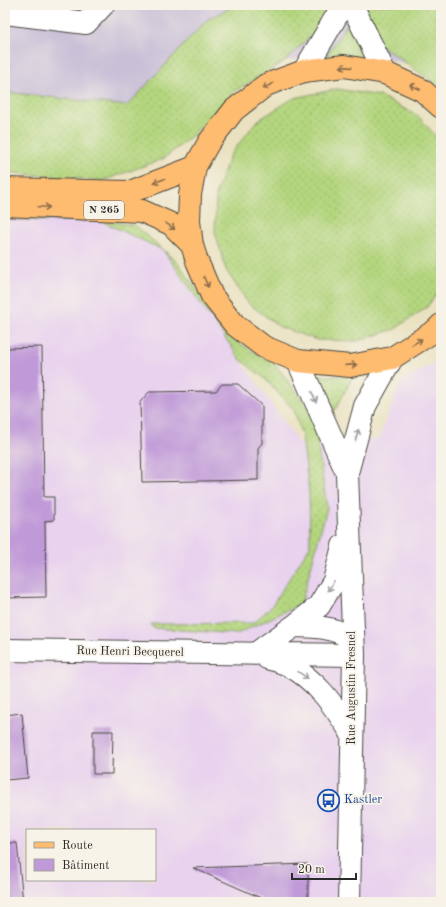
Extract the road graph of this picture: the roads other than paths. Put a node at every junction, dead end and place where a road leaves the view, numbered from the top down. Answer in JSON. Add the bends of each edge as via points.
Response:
{"nodes":[{"id":1,"x":103,"y":5,"type":"edge"},
{"id":2,"x":343,"y":5,"type":"edge"},
{"id":3,"x":352,"y":5,"type":"edge"},
{"id":4,"x":5,"y":13,"type":"edge"},
{"id":5,"x":304,"y":71,"type":"junction"},
{"id":6,"x":385,"y":73,"type":"junction"},
{"id":7,"x":441,"y":107,"type":"edge"},
{"id":8,"x":195,"y":167,"type":"junction"},
{"id":9,"x":5,"y":189,"type":"edge"},
{"id":10,"x":5,"y":205,"type":"edge"},
{"id":11,"x":192,"y":245,"type":"junction"},
{"id":12,"x":441,"y":325,"type":"edge"},
{"id":13,"x":392,"y":358,"type":"junction"},
{"id":14,"x":298,"y":361,"type":"junction"},
{"id":15,"x":347,"y":473,"type":"junction"},
{"id":16,"x":349,"y":522,"type":"junction"},
{"id":17,"x":294,"y":626,"type":"junction"},
{"id":18,"x":353,"y":647,"type":"junction"},
{"id":19,"x":5,"y":650,"type":"edge"},
{"id":20,"x":255,"y":654,"type":"junction"},
{"id":21,"x":352,"y":734,"type":"junction"},
{"id":22,"x":349,"y":902,"type":"edge"}],
"edges":[{"from":1,"to":4,"type":"street","via":[[86,23]]},
{"from":2,"to":5,"type":"street"},
{"from":3,"to":6,"type":"street"},
{"from":6,"to":5,"type":"main road","one_way":true,"via":[[344,66]]},
{"from":5,"to":8,"type":"main road","one_way":true,"via":[[266,85],[234,110],[209,142]]},
{"from":7,"to":6,"type":"main road","one_way":true,"via":[[422,90]]},
{"from":8,"to":9,"type":"main road","number":"N 265","one_way":true,"via":[[130,192]]},
{"from":8,"to":11,"type":"main road","via":[[190,195],[189,221]]},
{"from":10,"to":11,"type":"main road","number":"N 265","one_way":true,"via":[[142,211],[170,224]]},
{"from":11,"to":14,"type":"main road","one_way":true,"via":[[212,296],[235,324],[264,347]]},
{"from":13,"to":12,"type":"main road","one_way":true},
{"from":14,"to":13,"type":"main road","one_way":true,"via":[[350,366]]},
{"from":15,"to":13,"type":"street","one_way":true,"via":[[365,406]]},
{"from":14,"to":15,"type":"street","one_way":true},
{"from":15,"to":16,"type":"street","name":"Rue Augustin Fresnel"},
{"from":16,"to":17,"type":"street","one_way":true,"via":[[334,581],[319,606]]},
{"from":16,"to":18,"type":"street","name":"Rue Augustin Fresnel"},
{"from":17,"to":18,"type":"street","via":[[324,627],[341,633]]},
{"from":17,"to":20,"type":"street"},
{"from":18,"to":20,"type":"street","name":"Rue Henri Becquerel"},
{"from":18,"to":21,"type":"street","name":"Rue Augustin Fresnel"},
{"from":19,"to":20,"type":"street","name":"Rue Henri Becquerel"},
{"from":20,"to":21,"type":"street","name":"Rue Henri Becquerel","one_way":true,"via":[[288,665],[311,680],[332,703]]},
{"from":21,"to":22,"type":"street","name":"Rue Augustin Fresnel"}]}
